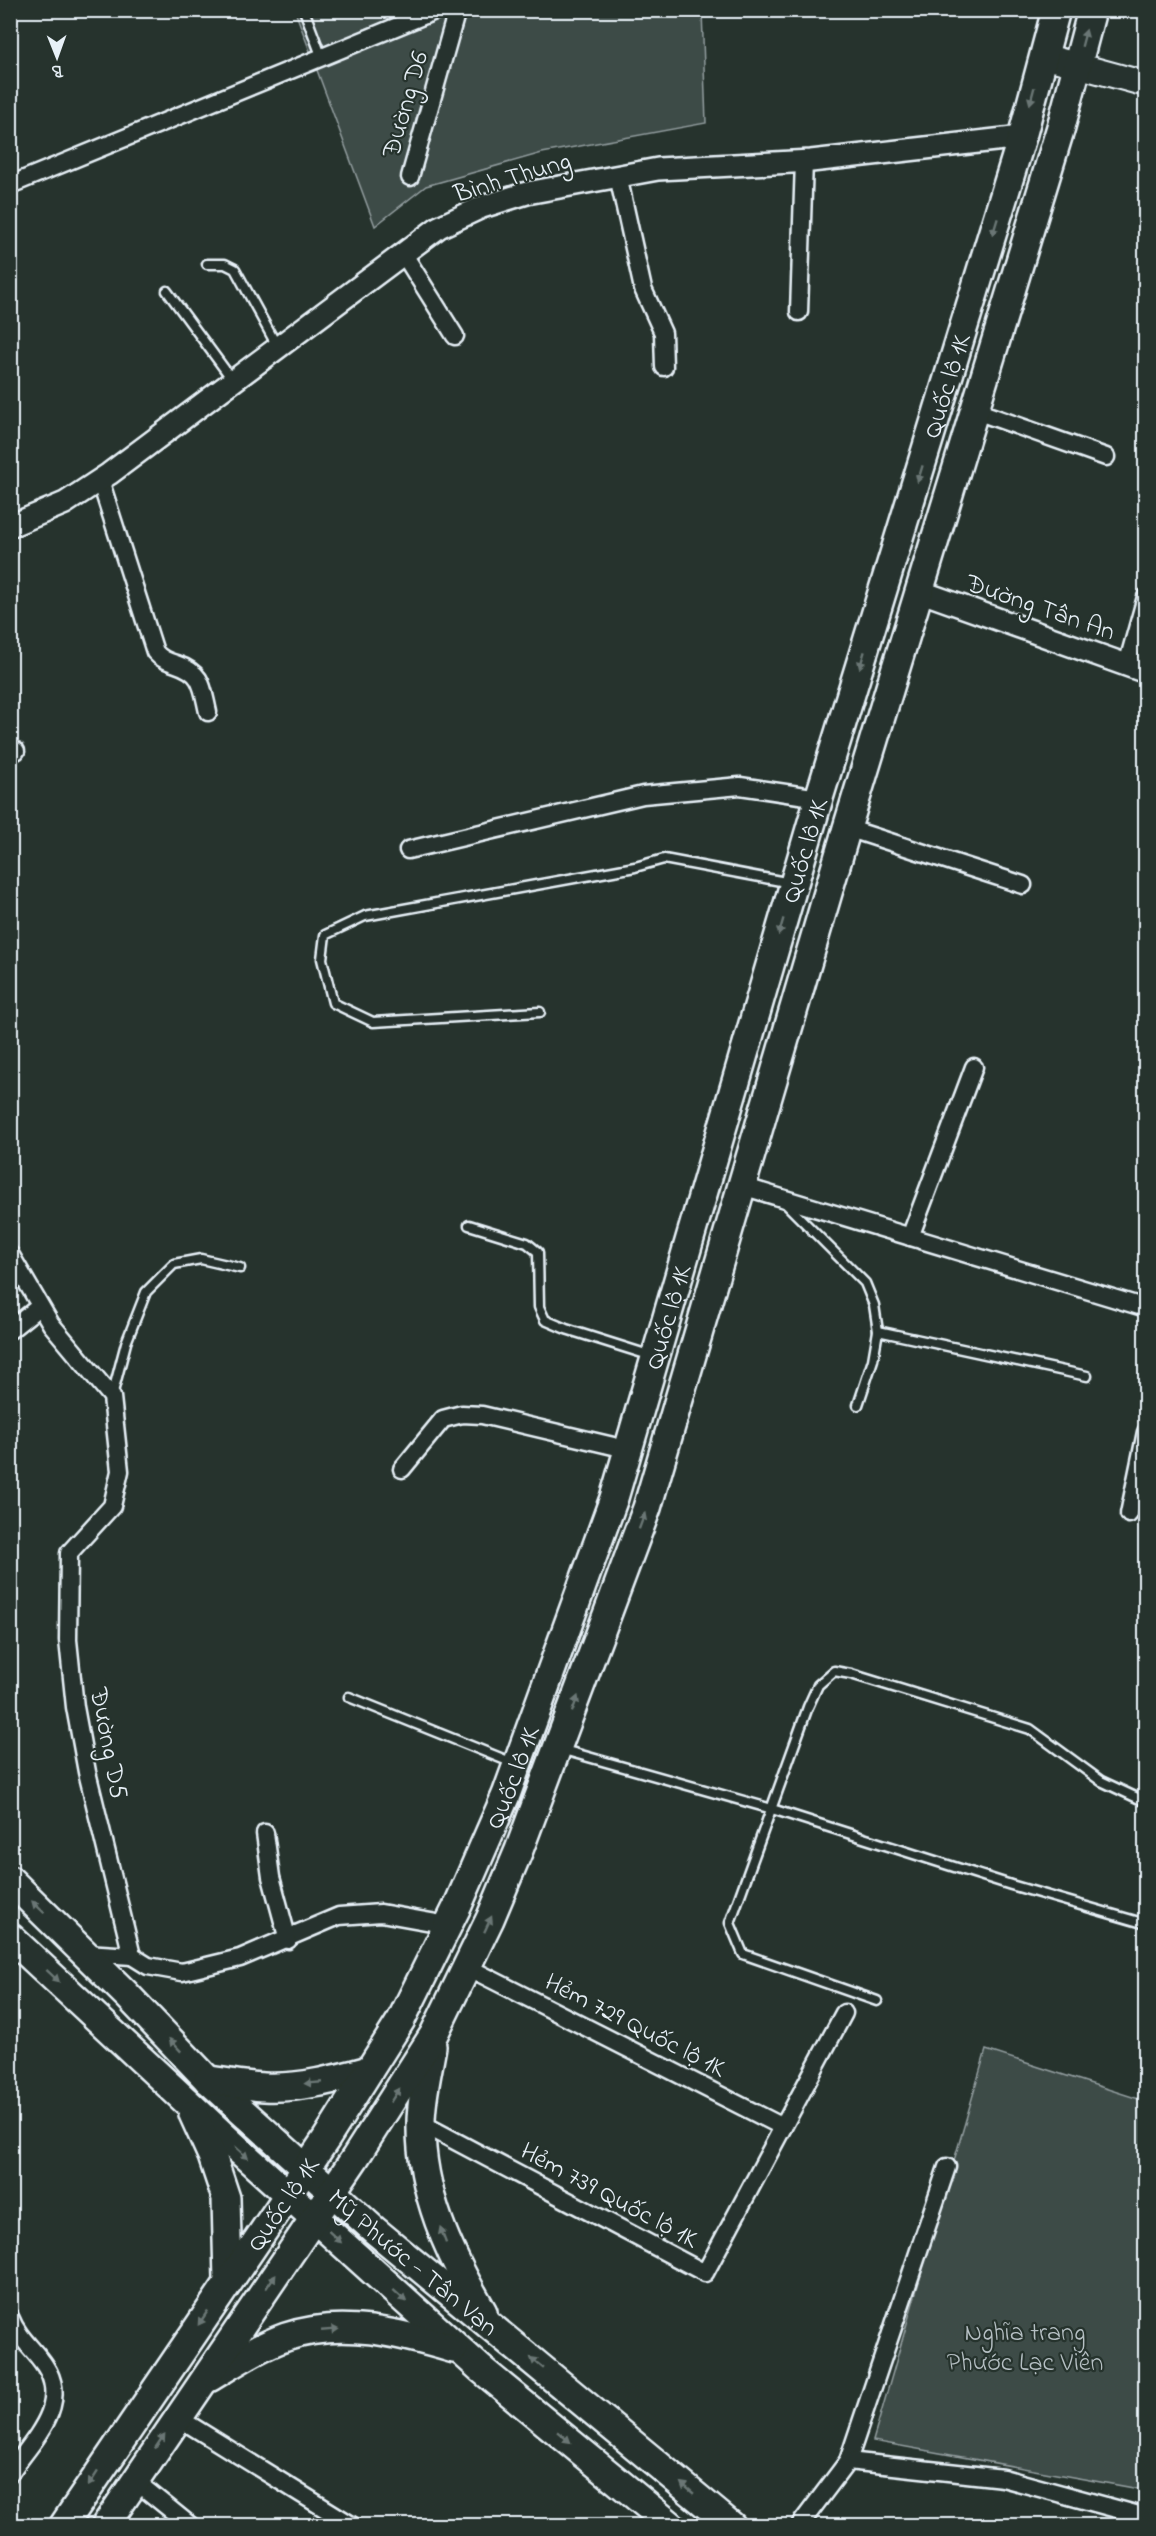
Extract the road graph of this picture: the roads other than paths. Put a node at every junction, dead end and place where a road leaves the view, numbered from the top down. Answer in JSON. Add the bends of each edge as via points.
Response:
{"nodes":[{"id":1,"x":304,"y":10,"type":"edge"},
{"id":2,"x":437,"y":10,"type":"edge"},
{"id":3,"x":457,"y":10,"type":"edge"},
{"id":4,"x":1056,"y":10,"type":"edge"},
{"id":5,"x":1092,"y":10,"type":"edge"},
{"id":6,"x":1043,"y":56,"type":"junction"},
{"id":7,"x":322,"y":58,"type":"junction"},
{"id":8,"x":1076,"y":66,"type":"junction"},
{"id":9,"x":1146,"y":84,"type":"edge"},
{"id":10,"x":1061,"y":127,"type":"junction"},
{"id":11,"x":1022,"y":137,"type":"junction"},
{"id":12,"x":804,"y":161,"type":"junction"},
{"id":13,"x":618,"y":176,"type":"junction"},
{"id":14,"x":410,"y":177,"type":"dead end"},
{"id":15,"x":10,"y":185,"type":"edge"},
{"id":16,"x":403,"y":253,"type":"junction"},
{"id":17,"x":207,"y":264,"type":"dead end"},
{"id":18,"x":167,"y":291,"type":"dead end"},
{"id":19,"x":799,"y":312,"type":"dead end"},
{"id":20,"x":455,"y":336,"type":"dead end"},
{"id":21,"x":278,"y":349,"type":"junction"},
{"id":22,"x":664,"y":367,"type":"dead end"},
{"id":23,"x":234,"y":382,"type":"junction"},
{"id":24,"x":976,"y":411,"type":"junction"},
{"id":25,"x":1106,"y":457,"type":"dead end"},
{"id":26,"x":100,"y":480,"type":"junction"},
{"id":27,"x":10,"y":526,"type":"edge"},
{"id":28,"x":886,"y":579,"type":"junction"},
{"id":29,"x":920,"y":591,"type":"junction"},
{"id":30,"x":1146,"y":597,"type":"edge"},
{"id":31,"x":1136,"y":668,"type":"edge"},
{"id":32,"x":208,"y":712,"type":"dead end"},
{"id":33,"x":819,"y":798,"type":"junction"},
{"id":34,"x":847,"y":828,"type":"junction"},
{"id":35,"x":408,"y":850,"type":"dead end"},
{"id":36,"x":794,"y":883,"type":"junction"},
{"id":37,"x":1023,"y":885,"type":"dead end"},
{"id":38,"x":540,"y":1012,"type":"dead end"},
{"id":39,"x":974,"y":1067,"type":"dead end"},
{"id":40,"x":742,"y":1185,"type":"junction"},
{"id":41,"x":778,"y":1196,"type":"junction"},
{"id":42,"x":469,"y":1225,"type":"dead end"},
{"id":43,"x":910,"y":1237,"type":"junction"},
{"id":44,"x":10,"y":1254,"type":"edge"},
{"id":45,"x":240,"y":1268,"type":"dead end"},
{"id":46,"x":40,"y":1306,"type":"junction"},
{"id":47,"x":1146,"y":1308,"type":"edge"},
{"id":48,"x":10,"y":1329,"type":"edge"},
{"id":49,"x":878,"y":1331,"type":"junction"},
{"id":50,"x":655,"y":1357,"type":"junction"},
{"id":51,"x":1087,"y":1376,"type":"dead end"},
{"id":52,"x":112,"y":1397,"type":"junction"},
{"id":53,"x":858,"y":1405,"type":"dead end"},
{"id":54,"x":1146,"y":1432,"type":"edge"},
{"id":55,"x":626,"y":1449,"type":"junction"},
{"id":56,"x":402,"y":1469,"type":"dead end"},
{"id":57,"x":1129,"y":1514,"type":"dead end"},
{"id":58,"x":349,"y":1697,"type":"dead end"},
{"id":59,"x":559,"y":1749,"type":"junction"},
{"id":60,"x":516,"y":1765,"type":"junction"},
{"id":61,"x":1146,"y":1802,"type":"edge"},
{"id":62,"x":772,"y":1809,"type":"junction"},
{"id":63,"x":265,"y":1833,"type":"dead end"},
{"id":64,"x":10,"y":1880,"type":"edge"},
{"id":65,"x":1146,"y":1924,"type":"edge"},
{"id":66,"x":448,"y":1925,"type":"junction"},
{"id":67,"x":288,"y":1940,"type":"junction"},
{"id":68,"x":21,"y":1950,"type":"edge"},
{"id":69,"x":86,"y":1953,"type":"junction"},
{"id":70,"x":132,"y":1956,"type":"junction"},
{"id":71,"x":467,"y":1967,"type":"junction"},
{"id":72,"x":877,"y":2001,"type":"dead end"},
{"id":73,"x":843,"y":2013,"type":"dead end"},
{"id":74,"x":434,"y":2034,"type":"junction"},
{"id":75,"x":369,"y":2070,"type":"junction"},
{"id":76,"x":208,"y":2080,"type":"junction"},
{"id":77,"x":188,"y":2102,"type":"junction"},
{"id":78,"x":421,"y":2123,"type":"junction"},
{"id":79,"x":783,"y":2127,"type":"junction"},
{"id":80,"x":947,"y":2167,"type":"dead end"},
{"id":81,"x":306,"y":2168,"type":"junction"},
{"id":82,"x":332,"y":2192,"type":"junction"},
{"id":83,"x":287,"y":2194,"type":"junction"},
{"id":84,"x":314,"y":2218,"type":"junction"},
{"id":85,"x":228,"y":2281,"type":"junction"},
{"id":86,"x":10,"y":2317,"type":"edge"},
{"id":87,"x":489,"y":2324,"type":"junction"},
{"id":88,"x":460,"y":2350,"type":"junction"},
{"id":89,"x":200,"y":2384,"type":"junction"},
{"id":90,"x":177,"y":2417,"type":"junction"},
{"id":91,"x":848,"y":2461,"type":"junction"},
{"id":92,"x":10,"y":2473,"type":"edge"},
{"id":93,"x":134,"y":2480,"type":"junction"},
{"id":94,"x":1146,"y":2517,"type":"edge"},
{"id":95,"x":63,"y":2526,"type":"edge"},
{"id":96,"x":105,"y":2526,"type":"edge"},
{"id":97,"x":191,"y":2526,"type":"edge"},
{"id":98,"x":353,"y":2526,"type":"edge"},
{"id":99,"x":672,"y":2526,"type":"edge"},
{"id":100,"x":732,"y":2526,"type":"edge"},
{"id":101,"x":799,"y":2526,"type":"edge"}],
"edges":[{"from":1,"to":7,"type":"lane"},
{"from":2,"to":7,"type":"street"},
{"from":3,"to":14,"type":"street","name":"Đường D6"},
{"from":4,"to":6,"type":"main road","name":"Quốc lộ 1K"},
{"from":8,"to":5,"type":"main road","name":"Quốc lộ 1K","one_way":true},
{"from":6,"to":8,"type":"main road"},
{"from":6,"to":11,"type":"main road","name":"Quốc lộ 1K","one_way":true},
{"from":7,"to":15,"type":"street"},
{"from":8,"to":9,"type":"main road"},
{"from":8,"to":10,"type":"main road","name":"Quốc lộ 1K"},
{"from":10,"to":11,"type":"main road"},
{"from":10,"to":24,"type":"main road","name":"Quốc lộ 1K"},
{"from":11,"to":12,"type":"street","name":"Bình Thung"},
{"from":11,"to":28,"type":"main road","name":"Quốc lộ 1K","one_way":true},
{"from":12,"to":13,"type":"street","name":"Bình Thung","via":[[658,169]]},
{"from":12,"to":19,"type":"street"},
{"from":13,"to":16,"type":"street","name":"Bình Thung","via":[[528,193],[482,207],[439,227]]},
{"from":13,"to":22,"type":"street","via":[[643,289],[663,333]]},
{"from":16,"to":20,"type":"street"},
{"from":16,"to":21,"type":"street","name":"Bình Thung"},
{"from":17,"to":21,"type":"lane","via":[[225,264],[235,269]]},
{"from":18,"to":23,"type":"lane"},
{"from":21,"to":23,"type":"street","name":"Bình Thung"},
{"from":23,"to":26,"type":"street","name":"Bình Thung"},
{"from":24,"to":25,"type":"street"},
{"from":24,"to":29,"type":"main road","name":"Quốc lộ 1K"},
{"from":26,"to":27,"type":"street","name":"Bình Thung","via":[[65,503]]},
{"from":26,"to":32,"type":"street","via":[[155,652],[161,659],[191,669],[197,676]]},
{"from":28,"to":29,"type":"main road"},
{"from":28,"to":33,"type":"main road","name":"Quốc lộ 1K","one_way":true},
{"from":29,"to":31,"type":"street","name":"Đường Tân An"},
{"from":29,"to":34,"type":"main road","name":"Quốc lộ 1K"},
{"from":30,"to":31,"type":"street"},
{"from":33,"to":35,"type":"street","via":[[740,786],[642,795]]},
{"from":33,"to":36,"type":"main road","name":"Quốc lộ 1K"},
{"from":34,"to":37,"type":"street"},
{"from":34,"to":40,"type":"main road","name":"Quốc lộ 1K"},
{"from":36,"to":38,"type":"lane","via":[[664,859],[365,916],[325,935],[322,959],[333,1003],[373,1022]]},
{"from":36,"to":50,"type":"main road","name":"Quốc lộ 1K","one_way":true},
{"from":39,"to":43,"type":"street"},
{"from":40,"to":41,"type":"street"},
{"from":59,"to":40,"type":"main road","name":"Quốc lộ 1K","one_way":true,"via":[[647,1508]]},
{"from":41,"to":43,"type":"street"},
{"from":41,"to":49,"type":"lane","via":[[865,1282]]},
{"from":42,"to":50,"type":"lane","via":[[527,1243],[538,1252],[539,1307],[545,1320]]},
{"from":43,"to":47,"type":"street"},
{"from":44,"to":46,"type":"street"},
{"from":45,"to":52,"type":"lane","via":[[201,1259],[174,1263],[146,1292],[126,1342]]},
{"from":46,"to":48,"type":"street"},
{"from":46,"to":52,"type":"street"},
{"from":49,"to":51,"type":"lane"},
{"from":49,"to":53,"type":"lane"},
{"from":50,"to":55,"type":"main road","name":"Quốc lộ 1K"},
{"from":52,"to":70,"type":"street","name":"Đường D5","via":[[120,1471],[112,1506],[69,1553],[68,1640],[87,1772]]},
{"from":54,"to":57,"type":"street"},
{"from":55,"to":56,"type":"street","via":[[482,1415],[462,1414],[443,1419]]},
{"from":55,"to":60,"type":"main road","name":"Quốc lộ 1K","via":[[614,1498]]},
{"from":58,"to":60,"type":"lane"},
{"from":59,"to":62,"type":"lane"},
{"from":71,"to":59,"type":"main road","name":"Quốc lộ 1K","one_way":true,"via":[[495,1910]]},
{"from":60,"to":66,"type":"main road","name":"Quốc lộ 1K"},
{"from":61,"to":62,"type":"lane","via":[[1101,1781],[1030,1729],[834,1671],[818,1685],[808,1707]]},
{"from":62,"to":65,"type":"lane"},
{"from":62,"to":72,"type":"lane","via":[[730,1923],[743,1954]]},
{"from":63,"to":67,"type":"street","via":[[271,1877]]},
{"from":69,"to":64,"type":"main road","name":"Mỹ Phước - Tân Vạn","one_way":true},
{"from":66,"to":67,"type":"street","via":[[381,1913],[339,1916]]},
{"from":66,"to":75,"type":"main road","name":"Quốc lộ 1K","via":[[401,2020]]},
{"from":67,"to":70,"type":"street","via":[[240,1958],[182,1972],[148,1966]]},
{"from":68,"to":77,"type":"main road","name":"Mỹ Phước - Tân Vạn","one_way":true},
{"from":69,"to":70,"type":"street"},
{"from":76,"to":69,"type":"main road","name":"Mỹ Phước - Tân Vạn","one_way":true},
{"from":71,"to":74,"type":"main road","name":"Quốc lộ 1K"},
{"from":71,"to":79,"type":"street","name":"Hẻm 729 Quốc lộ 1K"},
{"from":73,"to":79,"type":"street","name":"Hẻm 739 Quốc lộ 1K"},
{"from":74,"to":78,"type":"main road"},
{"from":82,"to":74,"type":"main road","name":"Quốc lộ 1K","one_way":true},
{"from":75,"to":76,"type":"main road","one_way":true,"via":[[295,2086],[265,2087]]},
{"from":75,"to":81,"type":"main road","name":"Quốc lộ 1K"},
{"from":76,"to":81,"type":"main road","name":"Mỹ Phước - Tân Vạn"},
{"from":77,"to":83,"type":"main road","name":"Mỹ Phước - Tân Vạn","one_way":true},
{"from":77,"to":85,"type":"main road","via":[[226,2198]]},
{"from":78,"to":79,"type":"street","name":"Hẻm 739 Quốc lộ 1K","via":[[705,2274]]},
{"from":87,"to":78,"type":"main road","one_way":true,"via":[[442,2233],[431,2199]]},
{"from":80,"to":91,"type":"street"},
{"from":81,"to":82,"type":"main road","name":"Mỹ Phước - Tân Vạn"},
{"from":81,"to":83,"type":"main road","name":"Quốc lộ 1K"},
{"from":82,"to":84,"type":"main road","name":"Quốc lộ 1K"},
{"from":82,"to":87,"type":"main road","name":"Mỹ Phước - Tân Vạn","via":[[397,2251]]},
{"from":83,"to":84,"type":"main road","name":"Mỹ Phước - Tân Vạn"},
{"from":83,"to":85,"type":"main road","name":"Quốc lộ 1K"},
{"from":84,"to":88,"type":"main road","name":"Mỹ Phước - Tân Vạn","one_way":true},
{"from":89,"to":84,"type":"main road","name":"Quốc lộ 1K","one_way":true},
{"from":85,"to":95,"type":"main road","name":"Quốc lộ 1K","one_way":true},
{"from":86,"to":92,"type":"street","via":[[17,2333],[45,2366],[55,2385],[56,2400]]},
{"from":100,"to":87,"type":"main road","name":"Mỹ Phước - Tân Vạn","one_way":true},
{"from":89,"to":88,"type":"main road","one_way":true,"via":[[251,2353],[288,2337],[330,2329],[373,2330]]},
{"from":88,"to":99,"type":"main road","name":"Mỹ Phước - Tân Vạn","one_way":true},
{"from":89,"to":90,"type":"main road","name":"Quốc lộ 1K"},
{"from":93,"to":90,"type":"main road","name":"Quốc lộ 1K","one_way":true},
{"from":90,"to":98,"type":"street"},
{"from":91,"to":94,"type":"street","via":[[1003,2478]]},
{"from":91,"to":101,"type":"street"},
{"from":93,"to":96,"type":"main road","name":"Quốc lộ 1K"},
{"from":93,"to":97,"type":"street"}]}
